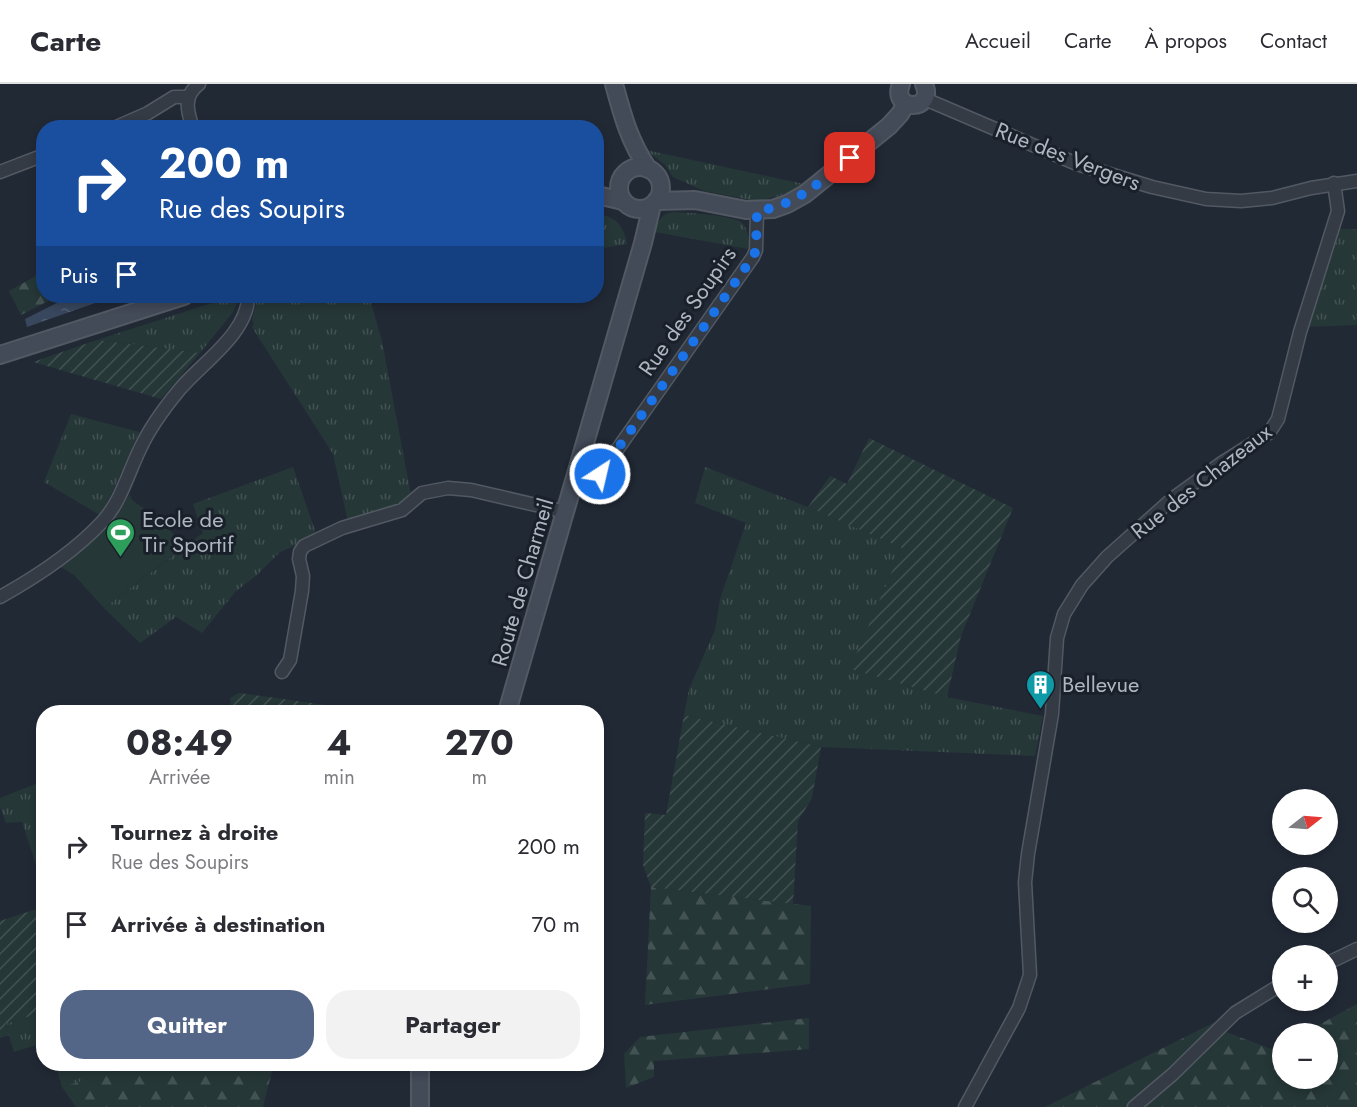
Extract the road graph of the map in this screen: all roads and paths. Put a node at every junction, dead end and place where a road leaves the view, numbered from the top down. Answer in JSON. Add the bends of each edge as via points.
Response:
{"nodes":[{"id":1,"x":199,"y":84,"type":"edge"},
{"id":2,"x":614,"y":84,"type":"edge"},
{"id":3,"x":900,"y":84,"type":"edge"},
{"id":4,"x":924,"y":91,"type":"edge"},
{"id":5,"x":188,"y":98,"type":"junction"},
{"id":6,"x":906,"y":104,"type":"junction"},
{"id":7,"x":132,"y":120,"type":"edge"},
{"id":8,"x":191,"y":120,"type":"edge"},
{"id":9,"x":626,"y":130,"type":"junction"},
{"id":10,"x":36,"y":158,"type":"edge"},
{"id":11,"x":0,"y":172,"type":"edge"},
{"id":12,"x":654,"y":175,"type":"junction"},
{"id":13,"x":622,"y":177,"type":"junction"},
{"id":14,"x":1357,"y":180,"type":"edge"},
{"id":15,"x":1334,"y":183,"type":"junction"},
{"id":16,"x":604,"y":186,"type":"edge"},
{"id":17,"x":604,"y":197,"type":"edge"},
{"id":18,"x":695,"y":200,"type":"junction"},
{"id":19,"x":654,"y":203,"type":"junction"},
{"id":20,"x":627,"y":204,"type":"junction"},
{"id":21,"x":757,"y":211,"type":"junction"},
{"id":22,"x":638,"y":257,"type":"junction"},
{"id":23,"x":161,"y":303,"type":"edge"},
{"id":24,"x":247,"y":303,"type":"edge"},
{"id":25,"x":2,"y":354,"type":"edge"},
{"id":26,"x":577,"y":474,"type":"junction"},
{"id":27,"x":566,"y":512,"type":"junction"},
{"id":28,"x":0,"y":597,"type":"edge"},
{"id":29,"x":282,"y":672,"type":"dead end"},
{"id":30,"x":509,"y":705,"type":"edge"},
{"id":31,"x":1357,"y":950,"type":"edge"},
{"id":32,"x":1338,"y":959,"type":"edge"},
{"id":33,"x":1272,"y":990,"type":"edge"},
{"id":34,"x":420,"y":1071,"type":"edge"},
{"id":35,"x":420,"y":1107,"type":"edge"},
{"id":36,"x":965,"y":1107,"type":"edge"},
{"id":37,"x":1134,"y":1107,"type":"edge"}],
"edges":[{"from":1,"to":5,"type":"street"},
{"from":2,"to":9,"type":"main road"},
{"from":3,"to":6,"type":"main road","via":[[899,95]]},
{"from":4,"to":6,"type":"main road","via":[[916,105]]},
{"from":4,"to":15,"type":"street","name":"Rue des Vergers","via":[[1077,164],[1174,192],[1241,201]]},
{"from":5,"to":7,"type":"street","via":[[174,97]]},
{"from":5,"to":8,"type":"street"},
{"from":6,"to":21,"type":"main road","via":[[890,126],[805,194],[787,204]]},
{"from":9,"to":12,"type":"main road"},
{"from":9,"to":13,"type":"main road"},
{"from":10,"to":11,"type":"street"},
{"from":12,"to":13,"type":"main road","via":[[638,167]]},
{"from":12,"to":18,"type":"main road"},
{"from":12,"to":19,"type":"main road","via":[[661,191]]},
{"from":13,"to":16,"type":"main road"},
{"from":13,"to":20,"type":"main road","via":[[619,190]]},
{"from":14,"to":15,"type":"street","name":"Rue des Vergers"},
{"from":15,"to":36,"type":"street","name":"Rue des Chazeaux","via":[[1338,211],[1278,419],[1269,433],[1173,498],[1107,557],[1082,585],[1064,614],[1057,638],[1052,714],[1025,882],[1030,975],[1019,1008]]},
{"from":17,"to":20,"type":"main road"},
{"from":18,"to":19,"type":"main road"},
{"from":18,"to":21,"type":"main road"},
{"from":19,"to":20,"type":"main road","via":[[642,209]]},
{"from":19,"to":22,"type":"main road","name":"Route de Charmeil"},
{"from":20,"to":22,"type":"main road","name":"Route de Charmeil","via":[[636,225]]},
{"from":21,"to":26,"type":"street","name":"Rue des Soupirs","via":[[753,257],[600,474],[594,478]]},
{"from":22,"to":26,"type":"main road","name":"Route de Charmeil"},
{"from":23,"to":25,"type":"main road"},
{"from":24,"to":28,"type":"street","via":[[235,332],[180,389],[155,423],[104,520],[52,564]]},
{"from":26,"to":27,"type":"main road","name":"Route de Charmeil"},
{"from":27,"to":29,"type":"street","via":[[448,488],[422,493],[402,510],[342,528],[304,546],[299,559],[302,591],[290,660]]},
{"from":27,"to":30,"type":"main road","name":"Route de Charmeil"},
{"from":31,"to":32,"type":"street"},
{"from":33,"to":37,"type":"street","via":[[1235,1013]]},
{"from":34,"to":35,"type":"main road"}]}
